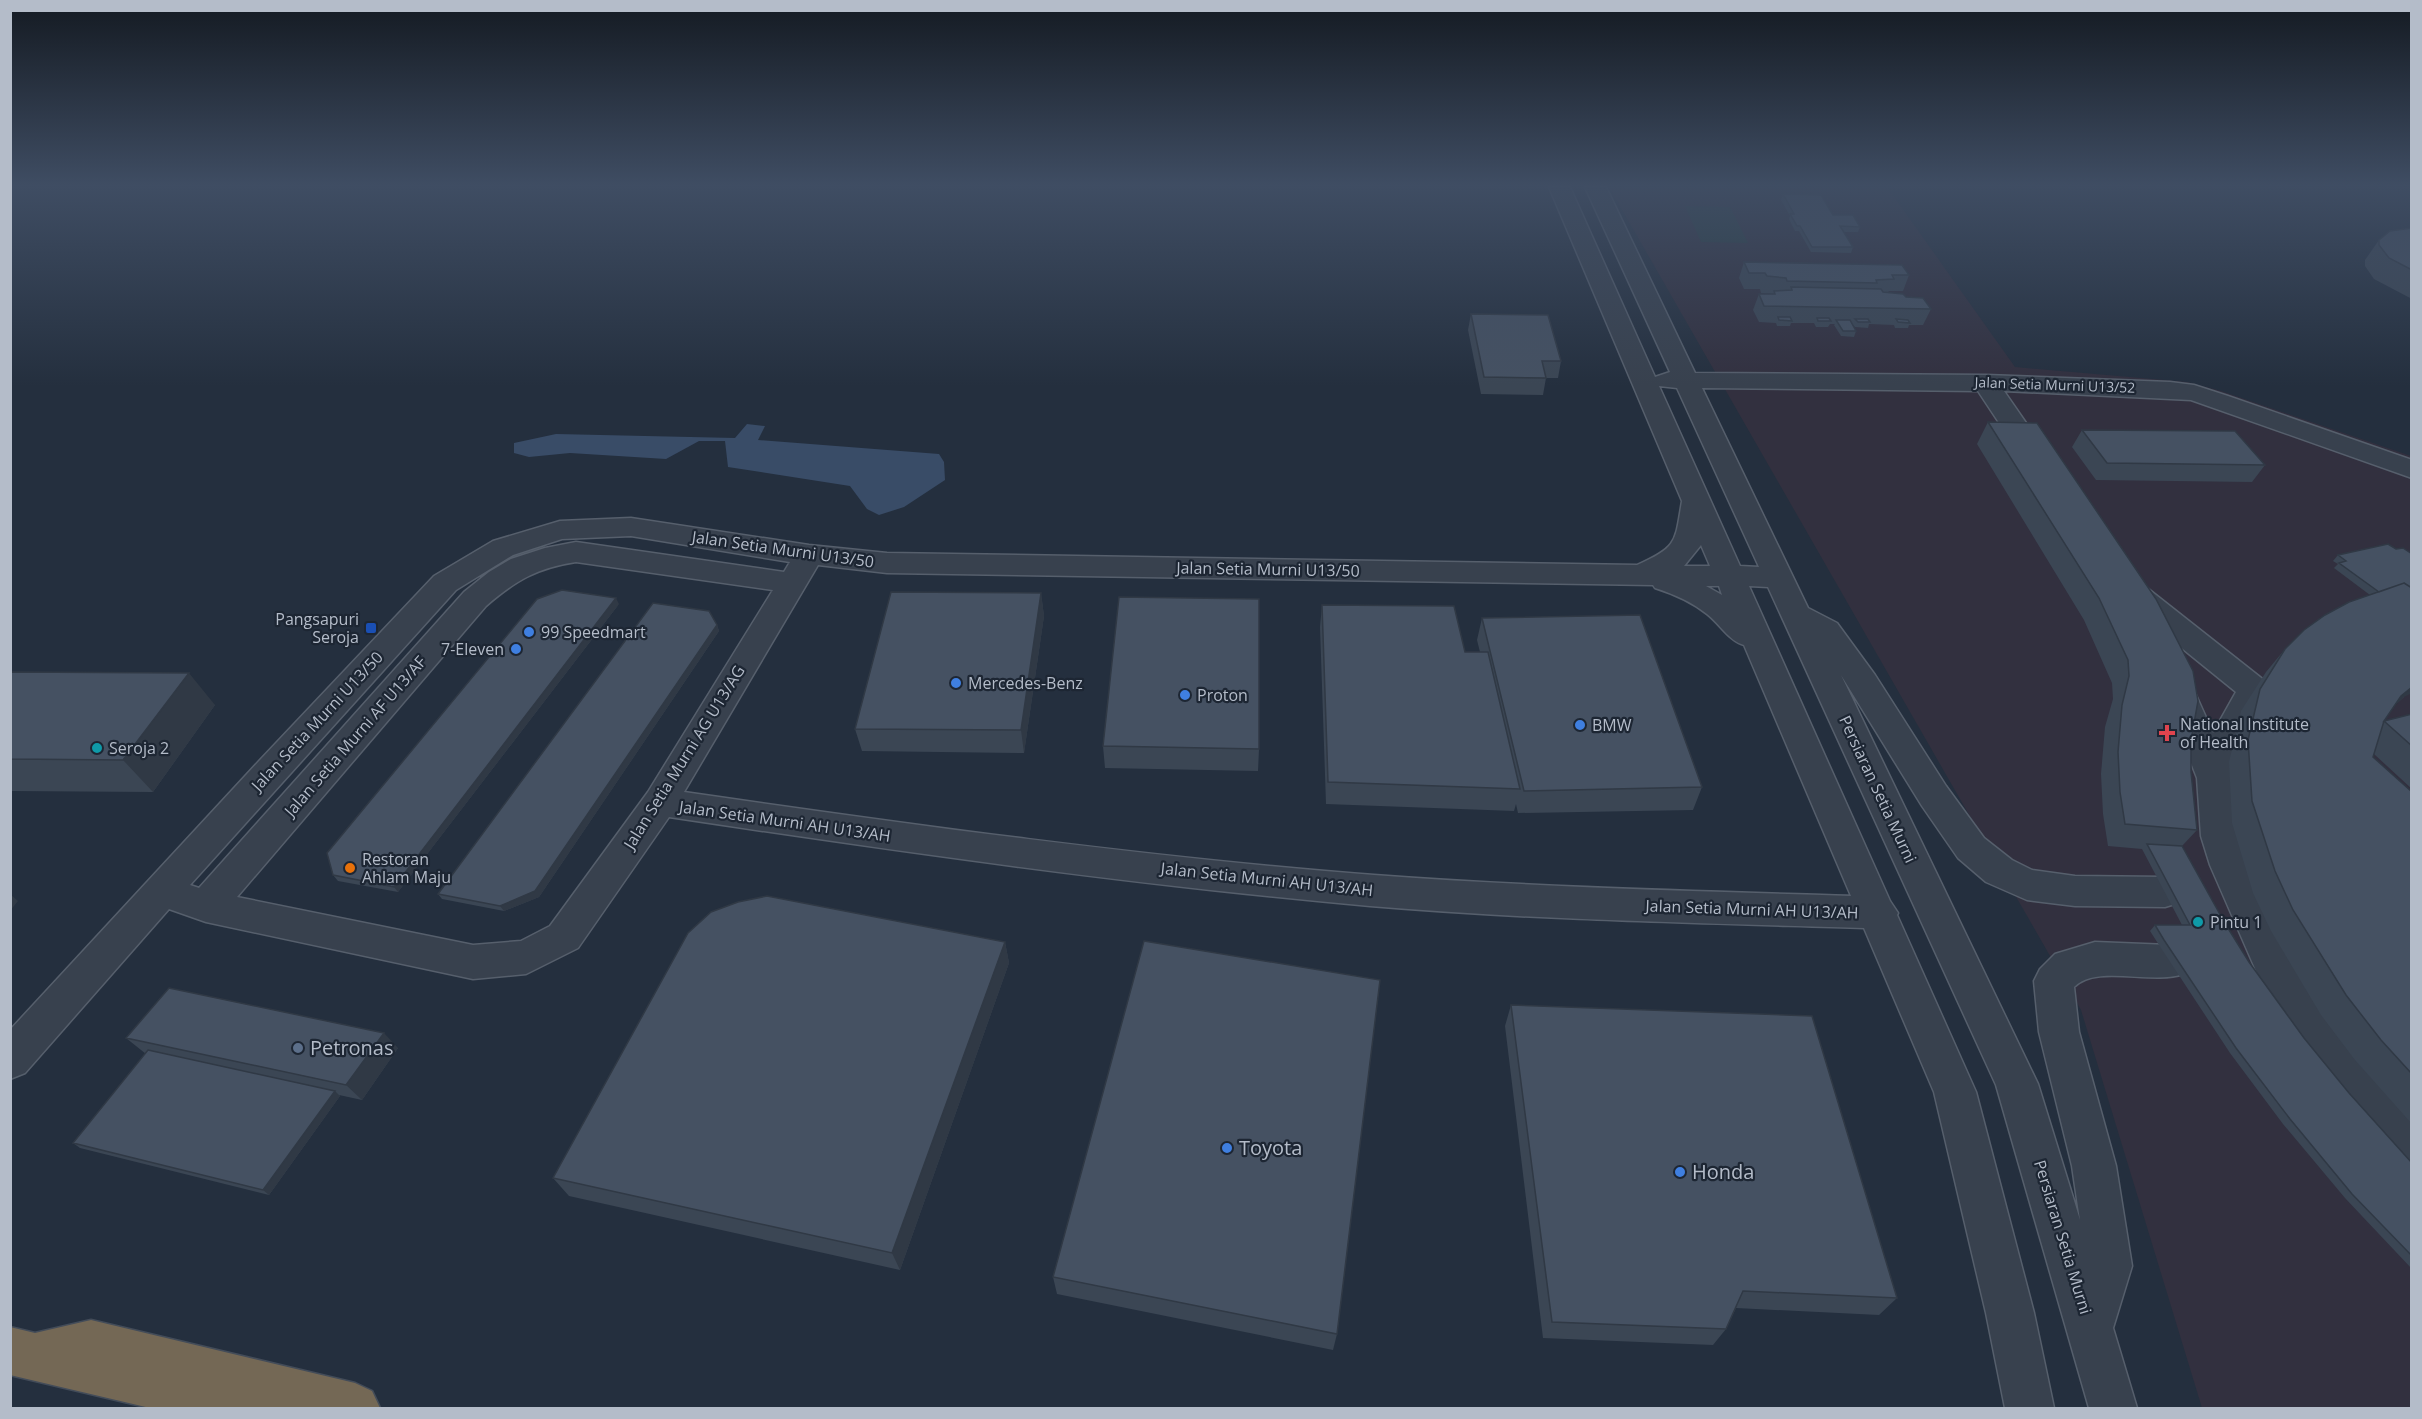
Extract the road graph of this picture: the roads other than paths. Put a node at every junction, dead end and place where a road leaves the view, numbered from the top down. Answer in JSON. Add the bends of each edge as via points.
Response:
{"nodes":[{"id":1,"x":1588,"y":253,"type":"edge"},
{"id":2,"x":1625,"y":253,"type":"edge"},
{"id":3,"x":1670,"y":350,"type":"junction"},
{"id":4,"x":1749,"y":387,"type":"junction"},
{"id":5,"x":1688,"y":388,"type":"junction"},
{"id":6,"x":1646,"y":389,"type":"junction"},
{"id":7,"x":1992,"y":392,"type":"junction"},
{"id":8,"x":1711,"y":437,"type":"junction"},
{"id":9,"x":2412,"y":470,"type":"edge"},
{"id":10,"x":2049,"y":476,"type":"edge"},
{"id":11,"x":2412,"y":487,"type":"edge"},
{"id":12,"x":1696,"y":501,"type":"junction"},
{"id":13,"x":800,"y":569,"type":"junction"},
{"id":14,"x":1641,"y":574,"type":"junction"},
{"id":15,"x":1727,"y":576,"type":"junction"},
{"id":16,"x":1787,"y":594,"type":"junction"},
{"id":17,"x":1767,"y":663,"type":"junction"},
{"id":18,"x":2214,"y":778,"type":"junction"},
{"id":19,"x":660,"y":802,"type":"junction"},
{"id":20,"x":162,"y":891,"type":"junction"},
{"id":21,"x":2240,"y":894,"type":"junction"},
{"id":22,"x":206,"y":906,"type":"junction"},
{"id":23,"x":1879,"y":913,"type":"junction"},
{"id":24,"x":2169,"y":962,"type":"dead end"},
{"id":25,"x":10,"y":1060,"type":"edge"},
{"id":26,"x":2412,"y":1152,"type":"edge"},
{"id":27,"x":2090,"y":1326,"type":"junction"},
{"id":28,"x":18,"y":1348,"type":"edge"},
{"id":29,"x":250,"y":1408,"type":"edge"},
{"id":30,"x":355,"y":1408,"type":"edge"},
{"id":31,"x":2030,"y":1408,"type":"edge"},
{"id":32,"x":2113,"y":1408,"type":"edge"}],
"edges":[{"from":1,"to":6,"type":"street"},
{"from":2,"to":3,"type":"street","name":"Persiaran Setia Murni"},
{"from":3,"to":4,"type":"street"},
{"from":3,"to":5,"type":"street","name":"Persiaran Setia Murni"},
{"from":4,"to":5,"type":"street","name":"Jalan Setia Murni U13/52"},
{"from":4,"to":7,"type":"street","name":"Jalan Setia Murni U13/52"},
{"from":4,"to":8,"type":"street","via":[[1719,405]]},
{"from":5,"to":6,"type":"street","name":"Jalan Setia Murni U13/52"},
{"from":5,"to":8,"type":"street","name":"Persiaran Setia Murni"},
{"from":6,"to":12,"type":"street"},
{"from":7,"to":9,"type":"street","name":"Jalan Setia Murni U13/52","via":[[2137,387],[2194,393]]},
{"from":7,"to":10,"type":"street"},
{"from":7,"to":11,"type":"street","name":"Jalan Setia Murni U13/52","via":[[2178,405],[2201,410]]},
{"from":8,"to":16,"type":"street","name":"Persiaran Setia Murni"},
{"from":12,"to":14,"type":"street","via":[[1692,538],[1684,552]]},
{"from":12,"to":15,"type":"street"},
{"from":13,"to":14,"type":"street","name":"Jalan Setia Murni U13/50","via":[[899,564]]},
{"from":13,"to":19,"type":"street","name":"Jalan Setia Murni AG U13/AG"},
{"from":13,"to":20,"type":"street","name":"Jalan Setia Murni U13/50","via":[[631,526],[560,530],[503,548],[445,583]]},
{"from":13,"to":22,"type":"street","name":"Jalan Setia Murni AF U13/AF","via":[[576,552],[542,557],[504,574],[475,599]]},
{"from":14,"to":15,"type":"street","name":"Jalan Setia Murni U13/50"},
{"from":14,"to":17,"type":"street","via":[[1705,596],[1738,626]]},
{"from":15,"to":16,"type":"street","name":"Jalan Setia Murni U13/50"},
{"from":15,"to":17,"type":"street"},
{"from":16,"to":21,"type":"street","via":[[1827,632],[1971,848],[1999,871],[2027,885],[2075,891]]},
{"from":16,"to":27,"type":"street","name":"Persiaran Setia Murni","via":[[2017,1084]]},
{"from":17,"to":23,"type":"street"},
{"from":18,"to":18,"type":"street","via":[[2189,712],[2117,576],[2254,689],[2226,739]]},
{"from":18,"to":21,"type":"street","via":[[2219,836]]},
{"from":19,"to":22,"type":"street","name":"Jalan Setia Murni AG U13/AG","via":[[564,937],[526,957],[473,962]]},
{"from":19,"to":23,"type":"street","name":"Jalan Setia Murni AH U13/AH","via":[[961,847],[1286,883],[1476,899]]},
{"from":20,"to":22,"type":"street","name":"Jalan Setia Murni AG U13/AG"},
{"from":20,"to":25,"type":"street","name":"Jalan Setia Murni U13/50"},
{"from":21,"to":26,"type":"street","via":[[2260,969]]},
{"from":23,"to":31,"type":"street","via":[[1955,1092]]},
{"from":24,"to":27,"type":"street","via":[[2095,959],[2069,966],[2054,981],[2059,1032],[2094,1166],[2109,1266]]},
{"from":27,"to":32,"type":"street","name":"Persiaran Setia Murni"},
{"from":28,"to":29,"type":"highway"},
{"from":28,"to":30,"type":"highway","via":[[91,1344]]}]}
